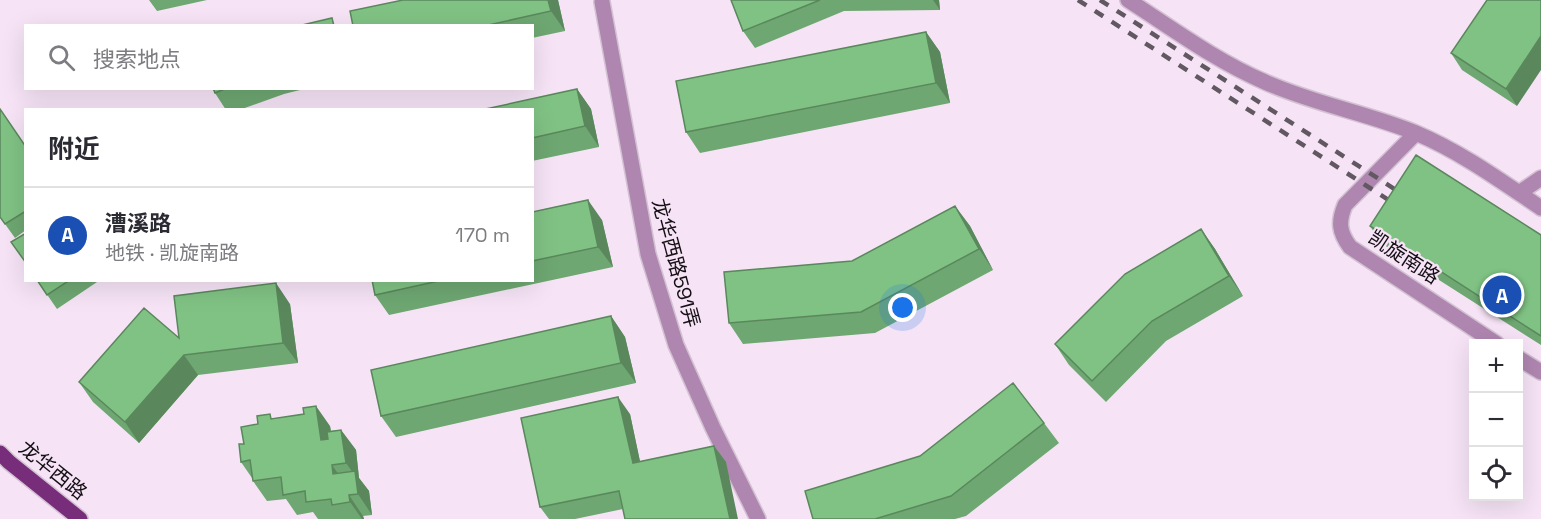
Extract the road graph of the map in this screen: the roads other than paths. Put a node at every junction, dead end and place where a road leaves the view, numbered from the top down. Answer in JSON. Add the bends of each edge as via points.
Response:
{"nodes":[{"id":1,"x":1128,"y":0,"type":"edge"},
{"id":2,"x":602,"y":2,"type":"dead end"},
{"id":3,"x":1416,"y":133,"type":"junction"},
{"id":4,"x":1541,"y":178,"type":"edge"},
{"id":5,"x":1519,"y":193,"type":"junction"},
{"id":6,"x":1541,"y":208,"type":"edge"},
{"id":7,"x":1489,"y":339,"type":"edge"},
{"id":8,"x":1523,"y":360,"type":"edge"},
{"id":9,"x":1541,"y":372,"type":"edge"},
{"id":10,"x":0,"y":453,"type":"edge"},
{"id":11,"x":80,"y":519,"type":"edge"},
{"id":12,"x":758,"y":519,"type":"edge"}],
"edges":[{"from":1,"to":3,"type":"street","via":[[1233,67],[1266,83]]},
{"from":2,"to":12,"type":"street","name":"龙华西路591弄","via":[[654,274],[676,345]]},
{"from":3,"to":5,"type":"street"},
{"from":3,"to":7,"type":"street","name":"凯旋南路","via":[[1345,206],[1341,216],[1344,238],[1350,247]]},
{"from":4,"to":5,"type":"street"},
{"from":5,"to":6,"type":"street"},
{"from":8,"to":9,"type":"street"},
{"from":10,"to":11,"type":"main road","name":"龙华西路"}]}
